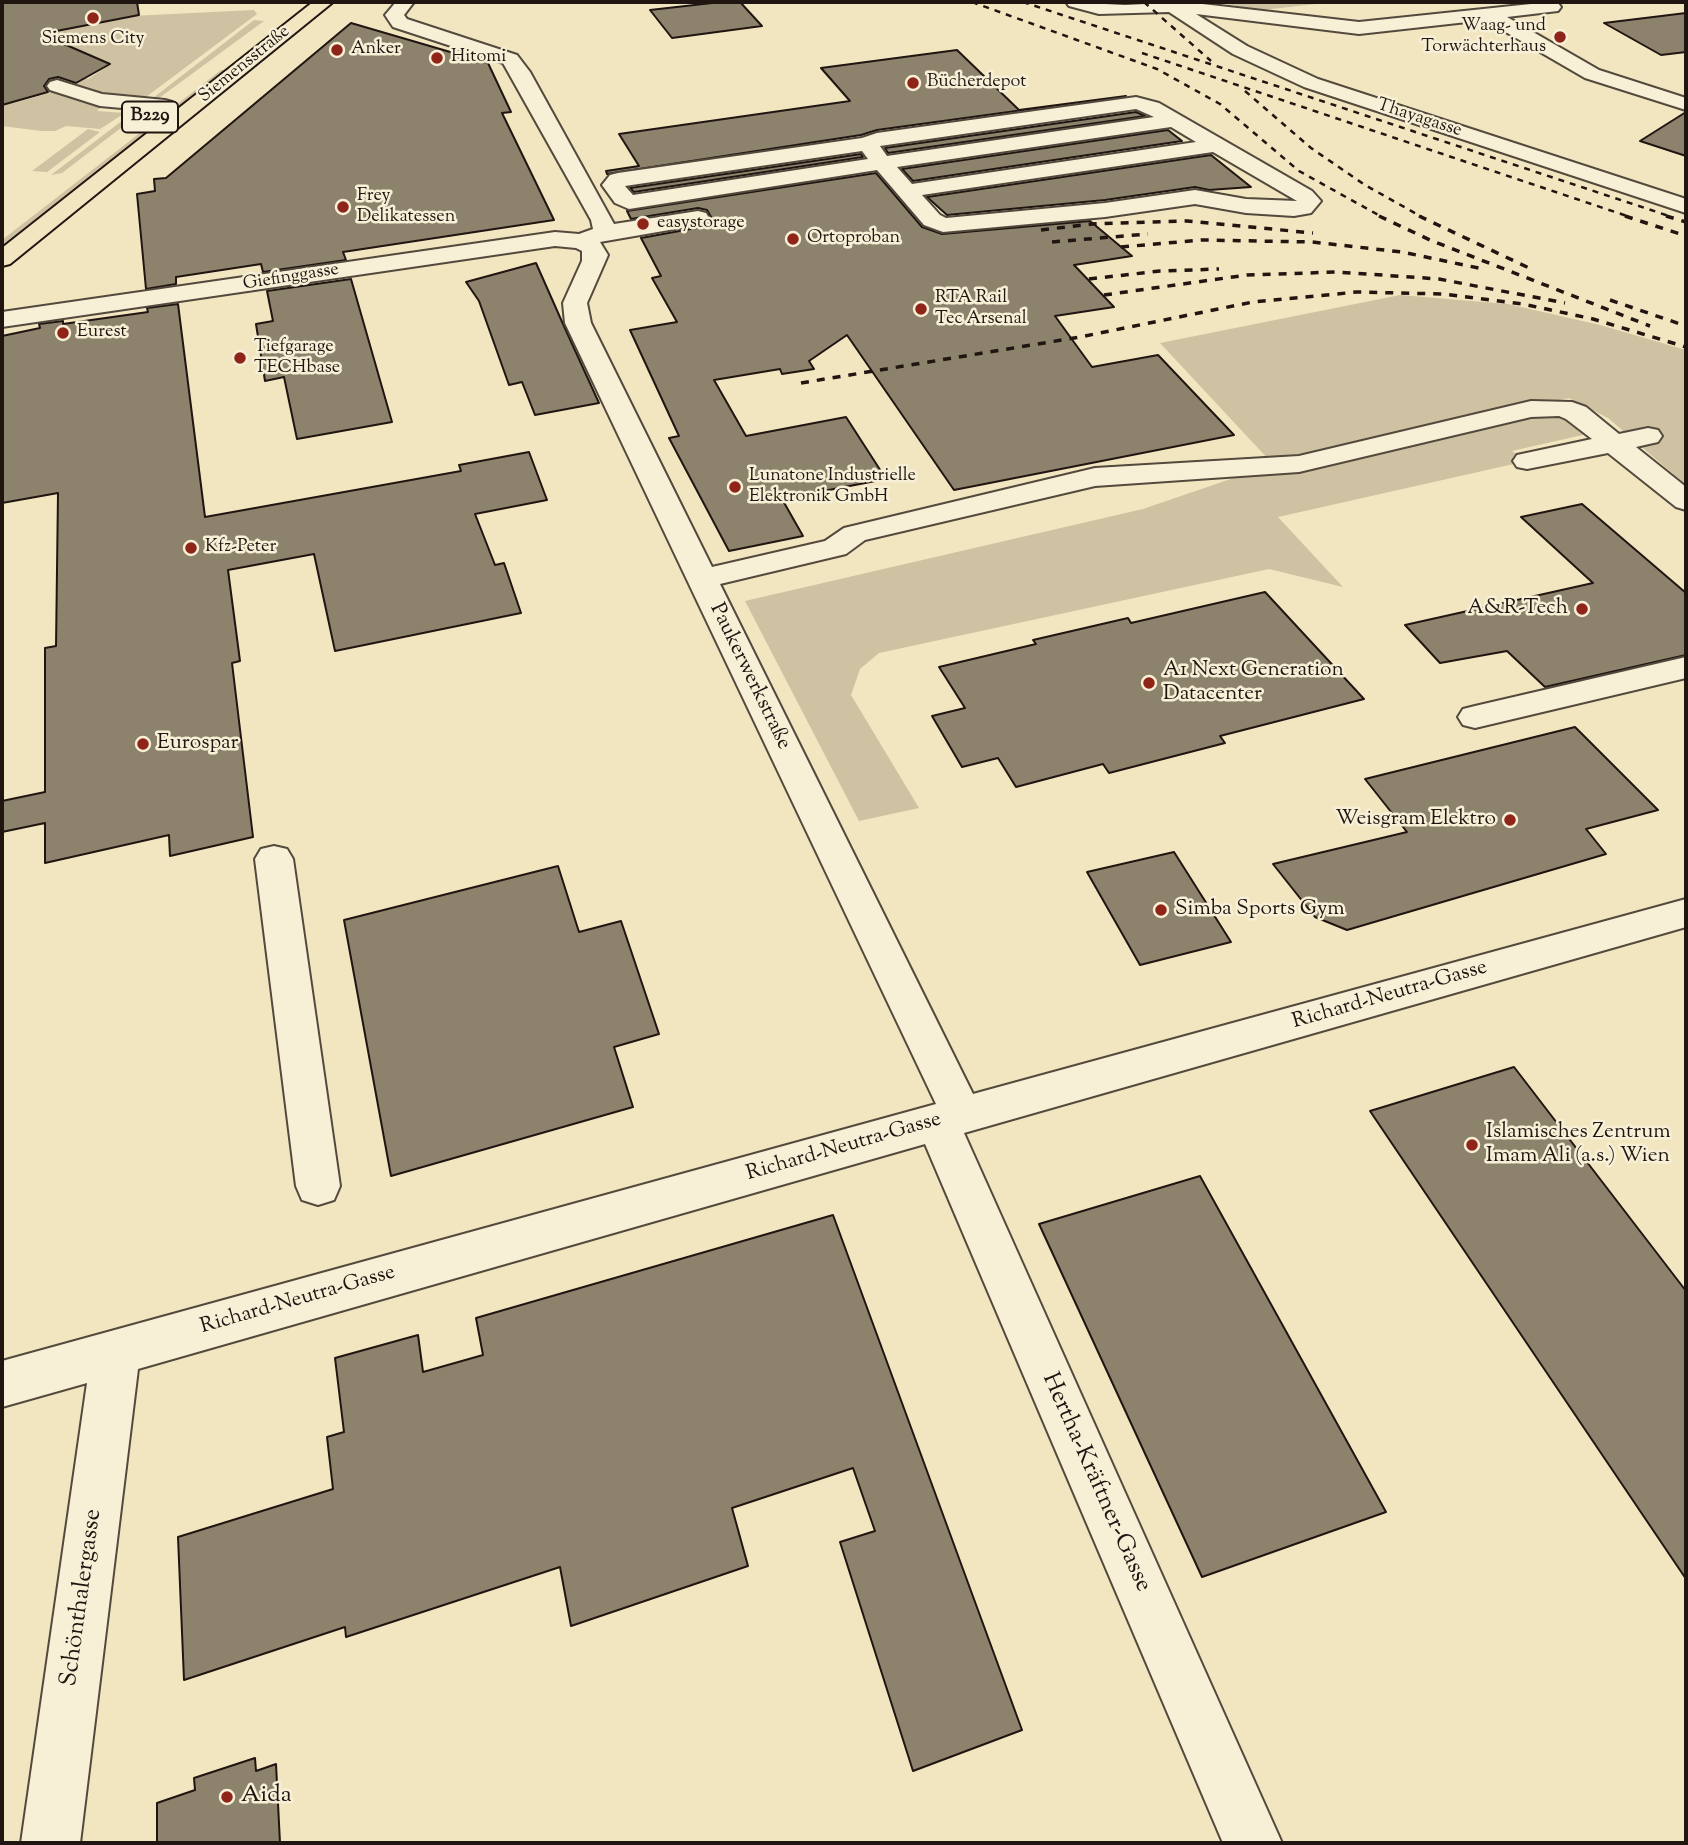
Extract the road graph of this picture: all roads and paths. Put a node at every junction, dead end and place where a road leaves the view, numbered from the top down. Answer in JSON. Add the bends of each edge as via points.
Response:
{"nodes":[{"id":1,"x":299,"y":2,"type":"edge"},
{"id":2,"x":324,"y":2,"type":"edge"},
{"id":3,"x":405,"y":2,"type":"edge"},
{"id":4,"x":1075,"y":2,"type":"edge"},
{"id":5,"x":1169,"y":4,"type":"edge"},
{"id":6,"x":1552,"y":7,"type":"dead end"},
{"id":7,"x":1490,"y":15,"type":"junction"},
{"id":8,"x":1371,"y":28,"type":"junction"},
{"id":9,"x":1336,"y":45,"type":"dead end"},
{"id":10,"x":1686,"y":82,"type":"edge"},
{"id":11,"x":57,"y":86,"type":"dead end"},
{"id":12,"x":1637,"y":90,"type":"junction"},
{"id":13,"x":1686,"y":104,"type":"edge"},
{"id":14,"x":165,"y":106,"type":"junction"},
{"id":15,"x":1174,"y":120,"type":"junction"},
{"id":16,"x":1210,"y":141,"type":"junction"},
{"id":17,"x":867,"y":144,"type":"junction"},
{"id":18,"x":1246,"y":162,"type":"junction"},
{"id":19,"x":882,"y":163,"type":"junction"},
{"id":20,"x":1206,"y":169,"type":"dead end"},
{"id":21,"x":1278,"y":181,"type":"junction"},
{"id":22,"x":903,"y":187,"type":"junction"},
{"id":23,"x":57,"y":189,"type":"dead end"},
{"id":24,"x":877,"y":191,"type":"dead end"},
{"id":25,"x":1046,"y":194,"type":"dead end"},
{"id":26,"x":665,"y":197,"type":"junction"},
{"id":27,"x":1195,"y":197,"type":"junction"},
{"id":28,"x":1686,"y":206,"type":"edge"},
{"id":29,"x":926,"y":213,"type":"junction"},
{"id":30,"x":720,"y":215,"type":"dead end"},
{"id":31,"x":681,"y":221,"type":"junction"},
{"id":32,"x":593,"y":236,"type":"junction"},
{"id":33,"x":2,"y":260,"type":"edge"},
{"id":34,"x":2,"y":320,"type":"edge"},
{"id":35,"x":1648,"y":436,"type":"dead end"},
{"id":36,"x":1614,"y":444,"type":"junction"},
{"id":37,"x":1527,"y":461,"type":"dead end"},
{"id":38,"x":1686,"y":501,"type":"edge"},
{"id":39,"x":702,"y":579,"type":"junction"},
{"id":40,"x":1686,"y":667,"type":"edge"},
{"id":41,"x":1475,"y":717,"type":"dead end"},
{"id":42,"x":274,"y":859,"type":"dead end"},
{"id":43,"x":1686,"y":913,"type":"edge"},
{"id":44,"x":949,"y":1119,"type":"junction"},
{"id":45,"x":318,"y":1186,"type":"dead end"},
{"id":46,"x":116,"y":1352,"type":"junction"},
{"id":47,"x":2,"y":1384,"type":"edge"},
{"id":48,"x":50,"y":1843,"type":"edge"},
{"id":49,"x":1253,"y":1843,"type":"edge"}],
"edges":[{"from":1,"to":14,"type":"main road","name":"Siemensstraße","number":"B229"},
{"from":2,"to":33,"type":"main road","name":"Siemensstraße","number":"B229"},
{"from":3,"to":32,"type":"street","via":[[394,15],[400,23],[510,59],[602,220]]},
{"from":4,"to":5,"type":"street","via":[[1099,9]]},
{"from":5,"to":8,"type":"street"},
{"from":5,"to":28,"type":"street","name":"Thayagasse","via":[[1240,50],[1293,66],[1333,91]]},
{"from":6,"to":7,"type":"street"},
{"from":7,"to":8,"type":"street"},
{"from":7,"to":12,"type":"street","via":[[1581,68]]},
{"from":8,"to":9,"type":"street"},
{"from":10,"to":12,"type":"street"},
{"from":11,"to":14,"type":"street","via":[[100,100]]},
{"from":12,"to":13,"type":"street"},
{"from":14,"to":23,"type":"main road","name":"Siemensstraße","number":"B229"},
{"from":15,"to":16,"type":"street"},
{"from":15,"to":17,"type":"street","via":[[1136,103]]},
{"from":15,"to":19,"type":"street"},
{"from":16,"to":18,"type":"street"},
{"from":16,"to":22,"type":"street"},
{"from":17,"to":19,"type":"street"},
{"from":17,"to":26,"type":"street","via":[[618,180],[613,185],[629,202]]},
{"from":18,"to":20,"type":"street"},
{"from":18,"to":21,"type":"street"},
{"from":19,"to":22,"type":"street"},
{"from":19,"to":26,"type":"street"},
{"from":21,"to":27,"type":"street"},
{"from":21,"to":27,"type":"street","via":[[1304,196],[1308,205],[1294,209],[1245,206]]},
{"from":22,"to":24,"type":"street"},
{"from":22,"to":29,"type":"street"},
{"from":25,"to":29,"type":"street"},
{"from":26,"to":31,"type":"street"},
{"from":27,"to":29,"type":"street","via":[[953,225],[936,224]]},
{"from":30,"to":31,"type":"street","name":"Giefinggasse"},
{"from":31,"to":32,"type":"street","name":"Giefinggasse"},
{"from":32,"to":34,"type":"street","name":"Giefinggasse"},
{"from":32,"to":39,"type":"street","name":"Paukerwerkstraße","via":[[596,255],[575,303],[578,323]]},
{"from":35,"to":36,"type":"street"},
{"from":36,"to":37,"type":"street"},
{"from":36,"to":38,"type":"street"},
{"from":36,"to":39,"type":"street","via":[[1577,413],[1562,408],[1531,409],[1298,464],[1095,477],[855,534],[835,548]]},
{"from":39,"to":44,"type":"street","name":"Paukerwerkstraße"},
{"from":40,"to":41,"type":"street"},
{"from":42,"to":45,"type":"street"},
{"from":43,"to":44,"type":"street","name":"Richard-Neutra-Gasse"},
{"from":44,"to":46,"type":"street","name":"Richard-Neutra-Gasse"},
{"from":44,"to":49,"type":"street","name":"Hertha-Kräftner-Gasse"},
{"from":46,"to":47,"type":"street","name":"Richard-Neutra-Gasse"},
{"from":46,"to":48,"type":"street","name":"Schönthalergasse"}]}
